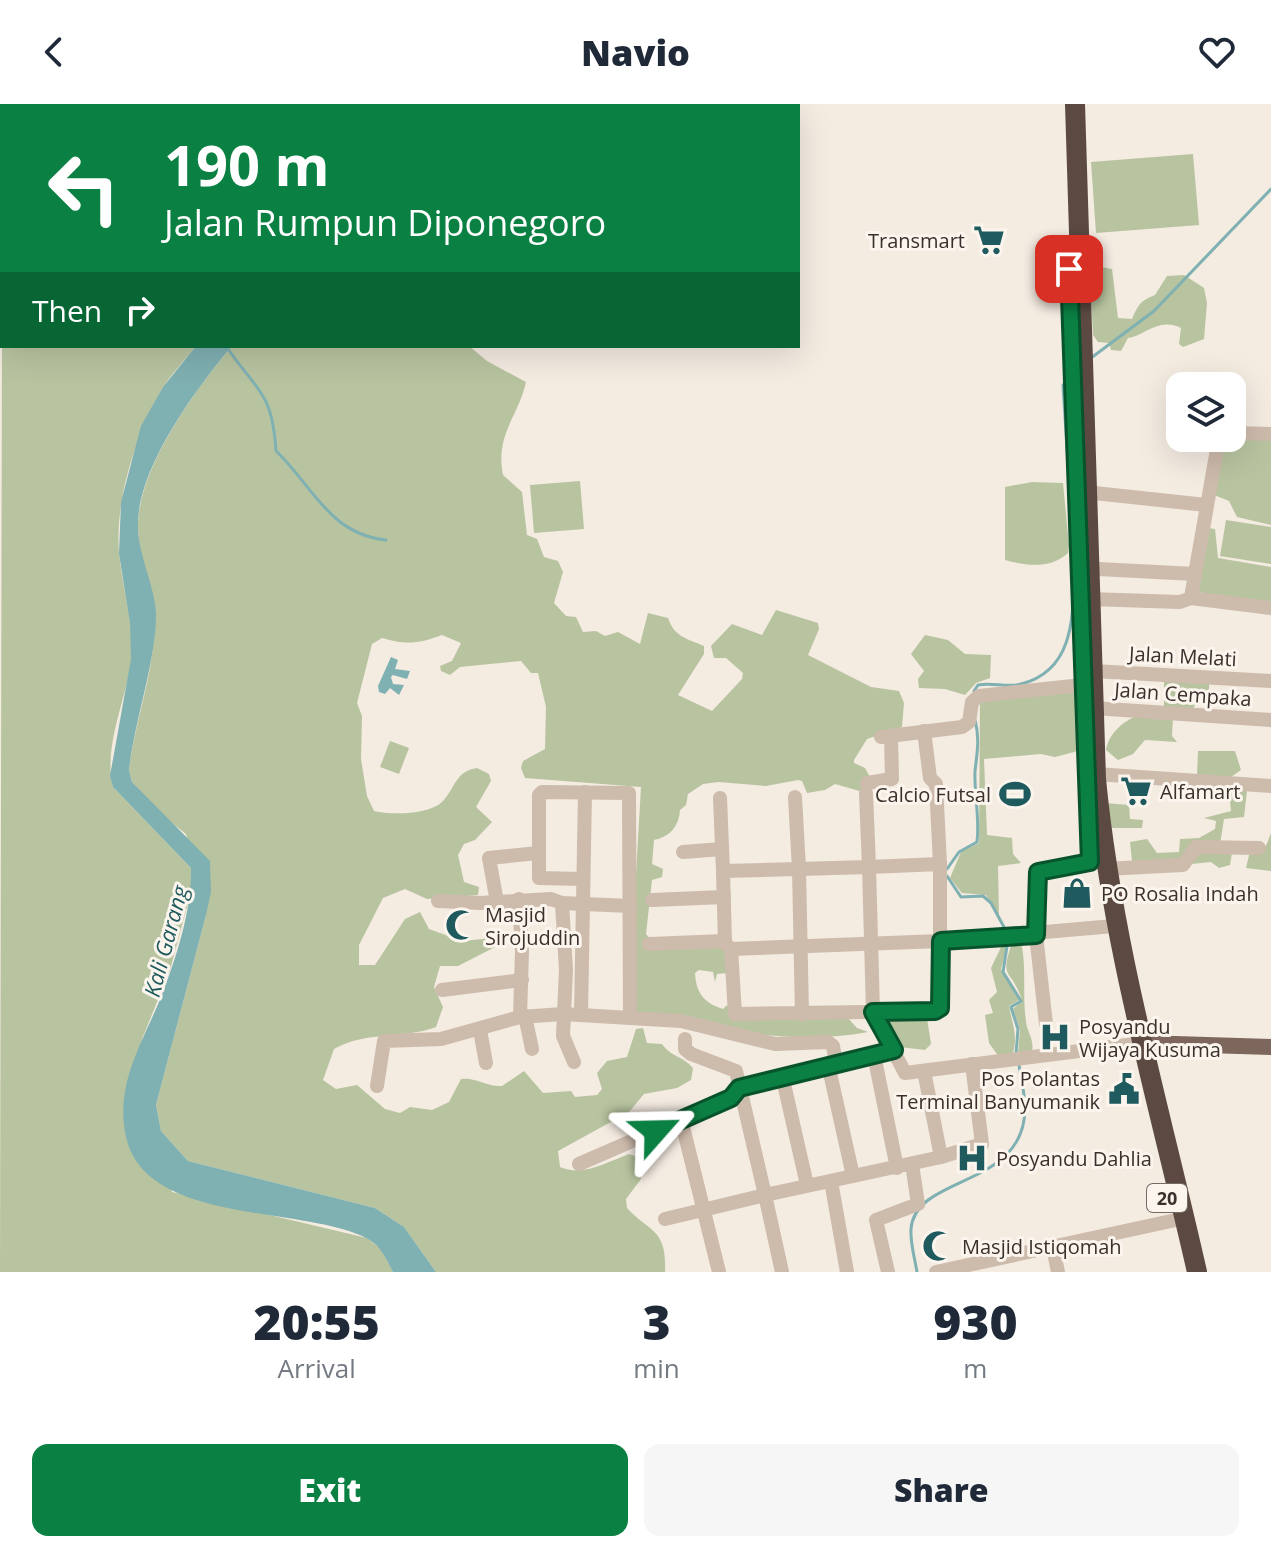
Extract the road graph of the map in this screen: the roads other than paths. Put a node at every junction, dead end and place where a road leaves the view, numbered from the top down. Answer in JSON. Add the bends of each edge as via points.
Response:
{"nodes":[{"id":1,"x":1063,"y":104,"type":"edge"},
{"id":2,"x":1075,"y":104,"type":"edge"},
{"id":3,"x":1077,"y":367,"type":"junction"},
{"id":4,"x":1246,"y":433,"type":"edge"},
{"id":5,"x":1271,"y":434,"type":"edge"},
{"id":6,"x":1216,"y":452,"type":"edge"},
{"id":7,"x":1085,"y":492,"type":"junction"},
{"id":8,"x":1206,"y":505,"type":"junction"},
{"id":9,"x":1084,"y":567,"type":"junction"},
{"id":10,"x":1195,"y":574,"type":"junction"},
{"id":11,"x":1191,"y":598,"type":"junction"},
{"id":12,"x":1089,"y":599,"type":"junction"},
{"id":13,"x":1271,"y":608,"type":"edge"},
{"id":14,"x":1088,"y":678,"type":"junction"},
{"id":15,"x":1271,"y":681,"type":"edge"},
{"id":16,"x":1093,"y":708,"type":"junction"},
{"id":17,"x":1271,"y":720,"type":"edge"},
{"id":18,"x":924,"y":731,"type":"junction"},
{"id":19,"x":1096,"y":774,"type":"junction"},
{"id":20,"x":1271,"y":786,"type":"edge"},
{"id":21,"x":585,"y":792,"type":"junction"},
{"id":22,"x":795,"y":797,"type":"dead end"},
{"id":23,"x":720,"y":798,"type":"dead end"},
{"id":24,"x":1259,"y":848,"type":"dead end"},
{"id":25,"x":722,"y":849,"type":"junction"},
{"id":26,"x":683,"y":852,"type":"dead end"},
{"id":27,"x":538,"y":853,"type":"junction"},
{"id":28,"x":940,"y":864,"type":"junction"},
{"id":29,"x":1097,"y":866,"type":"junction"},
{"id":30,"x":869,"y":867,"type":"junction"},
{"id":31,"x":799,"y":869,"type":"junction"},
{"id":32,"x":723,"y":871,"type":"junction"},
{"id":33,"x":583,"y":879,"type":"junction"},
{"id":34,"x":724,"y":897,"type":"junction"},
{"id":35,"x":519,"y":899,"type":"junction"},
{"id":36,"x":652,"y":900,"type":"dead end"},
{"id":37,"x":438,"y":901,"type":"dead end"},
{"id":38,"x":497,"y":902,"type":"junction"},
{"id":39,"x":562,"y":903,"type":"junction"},
{"id":40,"x":583,"y":904,"type":"junction"},
{"id":41,"x":630,"y":906,"type":"junction"},
{"id":42,"x":1108,"y":926,"type":"junction"},
{"id":43,"x":1036,"y":935,"type":"junction"},
{"id":44,"x":941,"y":941,"type":"junction"},
{"id":45,"x":649,"y":944,"type":"dead end"},
{"id":46,"x":870,"y":944,"type":"junction"},
{"id":47,"x":728,"y":945,"type":"junction"},
{"id":48,"x":802,"y":946,"type":"junction"},
{"id":49,"x":522,"y":980,"type":"junction"},
{"id":50,"x":442,"y":990,"type":"dead end"},
{"id":51,"x":873,"y":1012,"type":"junction"},
{"id":52,"x":563,"y":1014,"type":"junction"},
{"id":53,"x":581,"y":1014,"type":"junction"},
{"id":54,"x":802,"y":1015,"type":"junction"},
{"id":55,"x":630,"y":1016,"type":"junction"},
{"id":56,"x":523,"y":1017,"type":"junction"},
{"id":57,"x":1046,"y":1024,"type":"dead end"},
{"id":58,"x":480,"y":1030,"type":"junction"},
{"id":59,"x":685,"y":1039,"type":"dead end"},
{"id":60,"x":1139,"y":1041,"type":"junction"},
{"id":61,"x":1271,"y":1047,"type":"edge"},
{"id":62,"x":532,"y":1049,"type":"dead end"},
{"id":63,"x":894,"y":1050,"type":"junction"},
{"id":64,"x":874,"y":1055,"type":"junction"},
{"id":65,"x":574,"y":1062,"type":"dead end"},
{"id":66,"x":486,"y":1063,"type":"dead end"},
{"id":67,"x":832,"y":1064,"type":"junction"},
{"id":68,"x":972,"y":1064,"type":"junction"},
{"id":69,"x":924,"y":1071,"type":"junction"},
{"id":70,"x":782,"y":1075,"type":"junction"},
{"id":71,"x":377,"y":1086,"type":"dead end"},
{"id":72,"x":739,"y":1088,"type":"junction"},
{"id":73,"x":681,"y":1119,"type":"junction"},
{"id":74,"x":941,"y":1157,"type":"junction"},
{"id":75,"x":579,"y":1164,"type":"dead end"},
{"id":76,"x":912,"y":1164,"type":"junction"},
{"id":77,"x":897,"y":1168,"type":"junction"},
{"id":78,"x":853,"y":1176,"type":"junction"},
{"id":79,"x":831,"y":1181,"type":"junction"},
{"id":80,"x":807,"y":1185,"type":"junction"},
{"id":81,"x":765,"y":1195,"type":"junction"},
{"id":82,"x":704,"y":1211,"type":"junction"},
{"id":83,"x":665,"y":1219,"type":"dead end"},
{"id":84,"x":1178,"y":1220,"type":"junction"},
{"id":85,"x":1057,"y":1249,"type":"junction"},
{"id":86,"x":995,"y":1265,"type":"edge"},
{"id":87,"x":719,"y":1272,"type":"edge"},
{"id":88,"x":782,"y":1272,"type":"edge"},
{"id":89,"x":847,"y":1272,"type":"edge"},
{"id":90,"x":888,"y":1272,"type":"edge"},
{"id":91,"x":936,"y":1272,"type":"edge"},
{"id":92,"x":962,"y":1272,"type":"edge"},
{"id":93,"x":1058,"y":1272,"type":"edge"},
{"id":94,"x":1183,"y":1272,"type":"edge"},
{"id":95,"x":1197,"y":1272,"type":"edge"}],
"edges":[{"from":1,"to":3,"type":"highway","number":"20"},
{"from":2,"to":3,"type":"highway","number":"20"},
{"from":3,"to":7,"type":"highway","number":"20"},
{"from":3,"to":9,"type":"highway","number":"20"},
{"from":4,"to":5,"type":"street"},
{"from":6,"to":8,"type":"street"},
{"from":7,"to":8,"type":"street"},
{"from":7,"to":9,"type":"highway","number":"20"},
{"from":8,"to":10,"type":"street"},
{"from":9,"to":10,"type":"street"},
{"from":9,"to":12,"type":"highway","number":"20"},
{"from":9,"to":14,"type":"highway","number":"20"},
{"from":10,"to":11,"type":"street"},
{"from":11,"to":12,"type":"street"},
{"from":11,"to":13,"type":"street"},
{"from":12,"to":14,"type":"highway","number":"20"},
{"from":14,"to":15,"type":"street","name":"Jalan Melati"},
{"from":14,"to":16,"type":"highway","number":"20"},
{"from":14,"to":18,"type":"street","name":"Jalan Melati","via":[[979,696],[962,727]]},
{"from":14,"to":29,"type":"highway","number":"20"},
{"from":16,"to":17,"type":"street","name":"Jalan Cempaka"},
{"from":16,"to":19,"type":"highway","number":"20"},
{"from":18,"to":28,"type":"street","via":[[930,778],[936,784]]},
{"from":18,"to":30,"type":"street","via":[[886,736],[892,779],[866,788]]},
{"from":19,"to":20,"type":"street"},
{"from":19,"to":29,"type":"highway","number":"20"},
{"from":21,"to":27,"type":"street","via":[[539,795]]},
{"from":21,"to":33,"type":"street"},
{"from":21,"to":41,"type":"street","via":[[631,794]]},
{"from":22,"to":31,"type":"street"},
{"from":23,"to":25,"type":"street"},
{"from":24,"to":29,"type":"street","via":[[1196,847],[1183,865]]},
{"from":25,"to":26,"type":"street"},
{"from":25,"to":32,"type":"street"},
{"from":27,"to":33,"type":"street","via":[[539,878]]},
{"from":27,"to":38,"type":"street","via":[[489,858]]},
{"from":28,"to":30,"type":"street"},
{"from":28,"to":44,"type":"street"},
{"from":29,"to":42,"type":"highway","number":"20"},
{"from":29,"to":43,"type":"street","via":[[1038,872]]},
{"from":30,"to":31,"type":"street"},
{"from":30,"to":46,"type":"street"},
{"from":31,"to":32,"type":"street"},
{"from":31,"to":48,"type":"street"},
{"from":32,"to":34,"type":"street"},
{"from":33,"to":40,"type":"street"},
{"from":34,"to":36,"type":"street"},
{"from":34,"to":47,"type":"street"},
{"from":35,"to":38,"type":"street"},
{"from":35,"to":39,"type":"street"},
{"from":35,"to":49,"type":"street"},
{"from":37,"to":38,"type":"street"},
{"from":39,"to":40,"type":"street"},
{"from":39,"to":52,"type":"street"},
{"from":40,"to":41,"type":"street"},
{"from":40,"to":53,"type":"street"},
{"from":41,"to":55,"type":"street"},
{"from":42,"to":43,"type":"street"},
{"from":42,"to":60,"type":"highway","number":"20"},
{"from":43,"to":44,"type":"street"},
{"from":43,"to":57,"type":"street"},
{"from":44,"to":46,"type":"street"},
{"from":44,"to":51,"type":"street","via":[[940,1008]]},
{"from":45,"to":47,"type":"street"},
{"from":46,"to":48,"type":"street"},
{"from":46,"to":51,"type":"street"},
{"from":47,"to":48,"type":"street"},
{"from":47,"to":54,"type":"street","via":[[735,1014]]},
{"from":48,"to":54,"type":"street"},
{"from":49,"to":50,"type":"street"},
{"from":49,"to":56,"type":"street"},
{"from":51,"to":54,"type":"street"},
{"from":51,"to":63,"type":"street"},
{"from":52,"to":53,"type":"street"},
{"from":52,"to":56,"type":"street"},
{"from":52,"to":65,"type":"street","via":[[563,1036]]},
{"from":53,"to":55,"type":"street"},
{"from":55,"to":67,"type":"street","via":[[692,1022],[767,1043],[828,1042],[833,1046]]},
{"from":56,"to":58,"type":"street"},
{"from":56,"to":62,"type":"street"},
{"from":58,"to":66,"type":"street"},
{"from":58,"to":71,"type":"street","via":[[441,1039],[378,1041]]},
{"from":59,"to":72,"type":"street","via":[[691,1054],[734,1068]]},
{"from":60,"to":61,"type":"main road"},
{"from":60,"to":68,"type":"street"},
{"from":60,"to":84,"type":"highway","number":"20","via":[[1152,1123]]},
{"from":63,"to":64,"type":"street"},
{"from":63,"to":69,"type":"street","via":[[905,1073]]},
{"from":64,"to":67,"type":"street"},
{"from":64,"to":77,"type":"street"},
{"from":67,"to":70,"type":"street"},
{"from":67,"to":78,"type":"street"},
{"from":68,"to":69,"type":"street"},
{"from":68,"to":74,"type":"street","via":[[982,1144]]},
{"from":69,"to":74,"type":"street"},
{"from":70,"to":72,"type":"street"},
{"from":70,"to":80,"type":"street"},
{"from":72,"to":73,"type":"street","via":[[731,1098]]},
{"from":72,"to":81,"type":"street"},
{"from":73,"to":75,"type":"street"},
{"from":73,"to":82,"type":"street"},
{"from":74,"to":76,"type":"street"},
{"from":76,"to":77,"type":"street"},
{"from":76,"to":90,"type":"street","via":[[918,1204],[876,1220]]},
{"from":77,"to":78,"type":"street"},
{"from":78,"to":79,"type":"street"},
{"from":79,"to":80,"type":"street"},
{"from":79,"to":89,"type":"street"},
{"from":80,"to":81,"type":"street"},
{"from":81,"to":82,"type":"street"},
{"from":81,"to":88,"type":"street"},
{"from":82,"to":83,"type":"street"},
{"from":82,"to":87,"type":"street"},
{"from":84,"to":85,"type":"street"},
{"from":84,"to":94,"type":"highway","number":"20"},
{"from":84,"to":95,"type":"highway","number":"20"},
{"from":85,"to":86,"type":"street"},
{"from":85,"to":93,"type":"street"},
{"from":86,"to":91,"type":"street"},
{"from":86,"to":92,"type":"street"}]}
